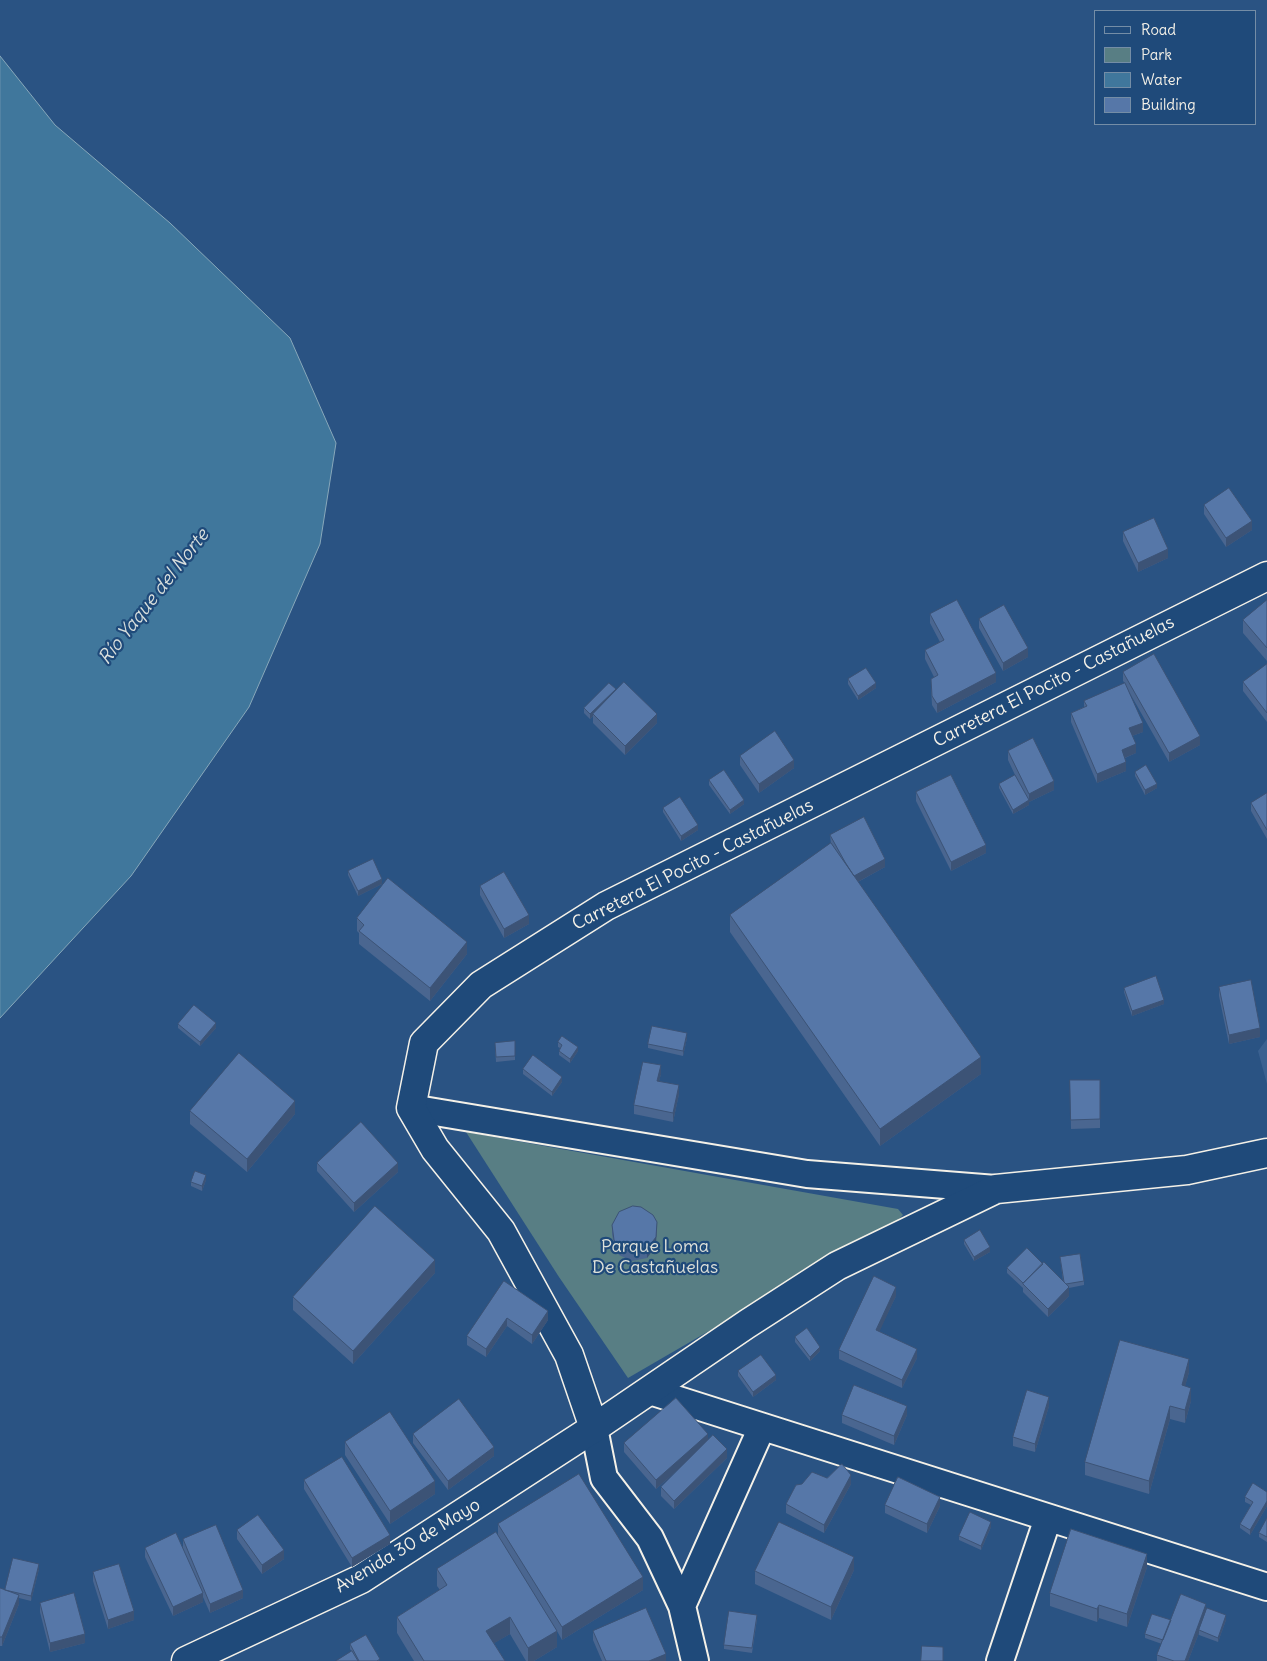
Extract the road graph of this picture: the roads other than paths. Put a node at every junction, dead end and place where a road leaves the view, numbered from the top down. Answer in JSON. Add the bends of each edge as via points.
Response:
{"nodes":[{"id":1,"x":1267,"y":576,"type":"edge"},
{"id":2,"x":411,"y":1108,"type":"junction"},
{"id":3,"x":1267,"y":1153,"type":"edge"},
{"id":4,"x":996,"y":1189,"type":"junction"},
{"id":5,"x":650,"y":1391,"type":"junction"},
{"id":6,"x":762,"y":1427,"type":"junction"},
{"id":7,"x":594,"y":1428,"type":"junction"},
{"id":8,"x":1048,"y":1518,"type":"junction"},
{"id":9,"x":1267,"y":1588,"type":"edge"},
{"id":10,"x":682,"y":1606,"type":"junction"},
{"id":11,"x":186,"y":1661,"type":"edge"},
{"id":12,"x":695,"y":1661,"type":"edge"},
{"id":13,"x":1000,"y":1661,"type":"edge"}],
"edges":[{"from":1,"to":2,"type":"main road","name":"Carretera El Pocito - Castañuelas","via":[[606,906],[481,985],[424,1043]]},
{"from":2,"to":4,"type":"street","via":[[807,1174]]},
{"from":2,"to":7,"type":"main road","via":[[435,1149],[501,1231],[570,1355]]},
{"from":3,"to":4,"type":"main road","via":[[1187,1170]]},
{"from":4,"to":5,"type":"main road","name":"Avenida 30 de Mayo","via":[[837,1266]]},
{"from":5,"to":6,"type":"street"},
{"from":5,"to":7,"type":"main road","name":"Avenida 30 de Mayo"},
{"from":6,"to":8,"type":"street"},
{"from":6,"to":10,"type":"street"},
{"from":7,"to":10,"type":"street","via":[[604,1478],[650,1538]]},
{"from":7,"to":11,"type":"main road","name":"Avenida 30 de Mayo","via":[[361,1578]]},
{"from":8,"to":9,"type":"street"},
{"from":8,"to":13,"type":"street"},
{"from":10,"to":12,"type":"street"}]}
